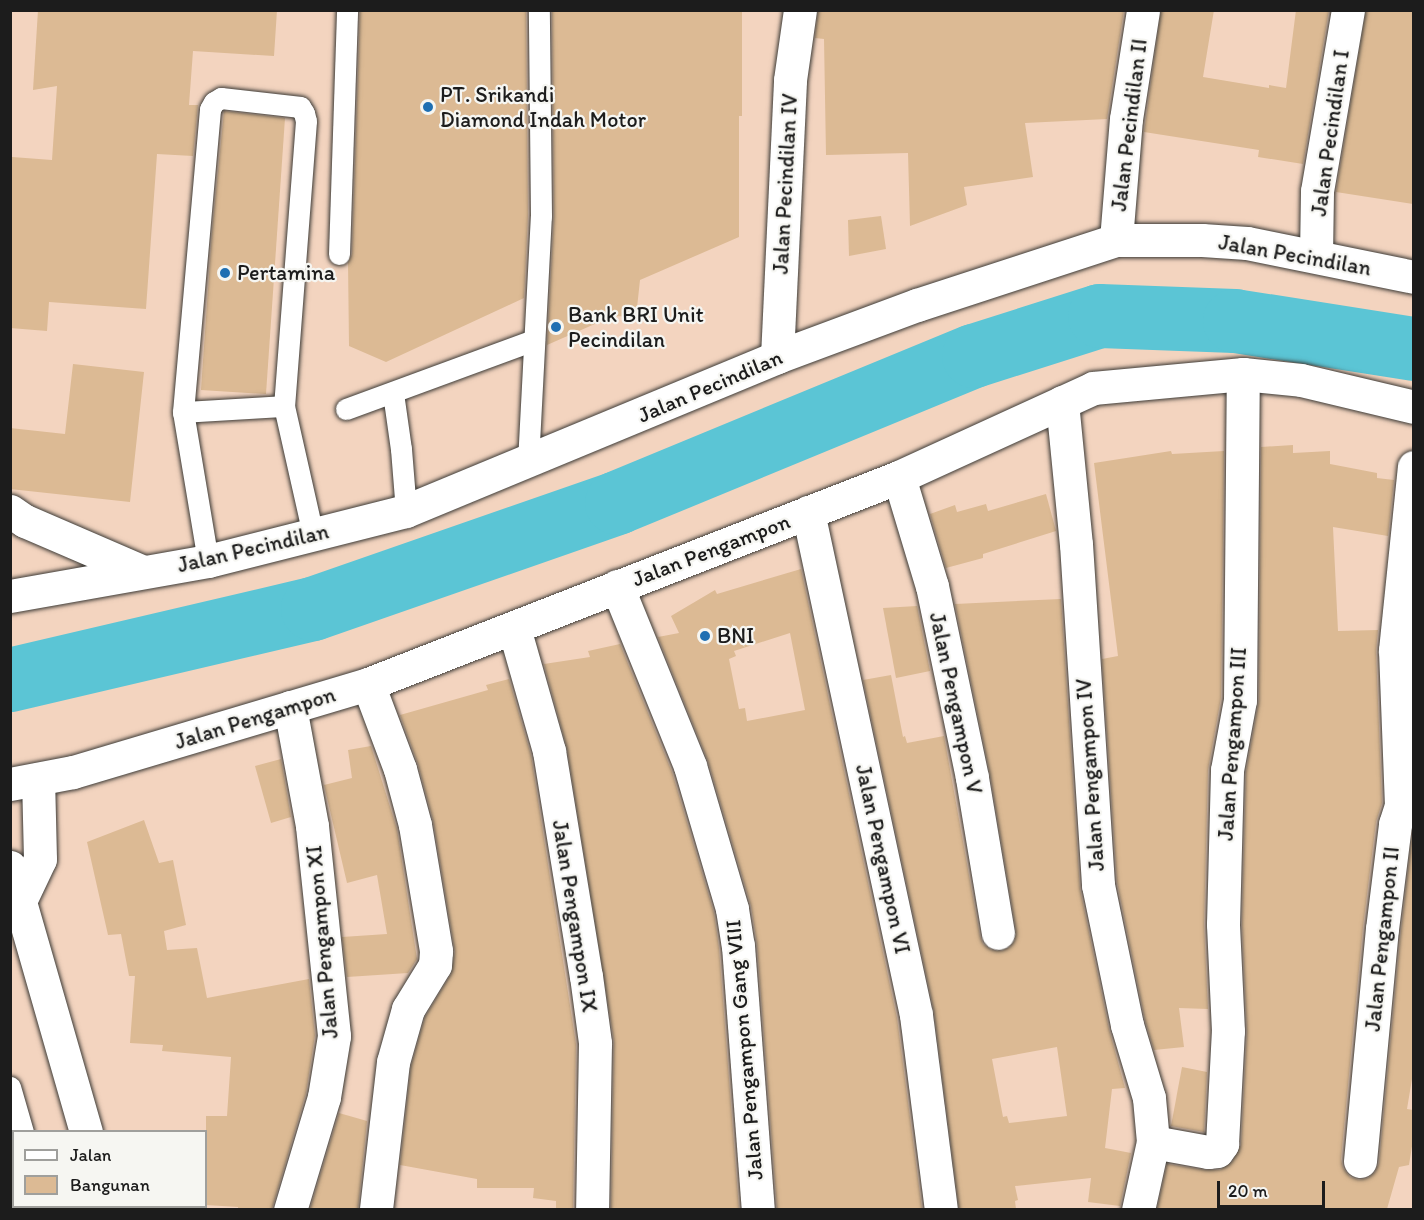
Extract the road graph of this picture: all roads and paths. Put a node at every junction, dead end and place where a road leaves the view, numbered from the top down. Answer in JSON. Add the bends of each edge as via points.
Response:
{"nodes":[{"id":1,"x":347,"y":10,"type":"edge"},
{"id":2,"x":539,"y":10,"type":"edge"},
{"id":3,"x":800,"y":10,"type":"edge"},
{"id":4,"x":1143,"y":10,"type":"edge"},
{"id":5,"x":1348,"y":10,"type":"edge"},
{"id":6,"x":1116,"y":240,"type":"junction"},
{"id":7,"x":339,"y":254,"type":"dead end"},
{"id":8,"x":1316,"y":256,"type":"junction"},
{"id":9,"x":1413,"y":277,"type":"edge"},
{"id":10,"x":534,"y":340,"type":"junction"},
{"id":11,"x":777,"y":357,"type":"junction"},
{"id":12,"x":1243,"y":374,"type":"junction"},
{"id":13,"x":393,"y":393,"type":"junction"},
{"id":14,"x":1062,"y":402,"type":"junction"},
{"id":15,"x":284,"y":406,"type":"junction"},
{"id":16,"x":1413,"y":407,"type":"edge"},
{"id":17,"x":346,"y":409,"type":"dead end"},
{"id":18,"x":183,"y":412,"type":"junction"},
{"id":19,"x":528,"y":462,"type":"junction"},
{"id":20,"x":1413,"y":466,"type":"edge"},
{"id":21,"x":899,"y":477,"type":"junction"},
{"id":22,"x":10,"y":511,"type":"edge"},
{"id":23,"x":406,"y":511,"type":"junction"},
{"id":24,"x":808,"y":512,"type":"junction"},
{"id":25,"x":313,"y":535,"type":"junction"},
{"id":26,"x":208,"y":561,"type":"junction"},
{"id":27,"x":141,"y":571,"type":"junction"},
{"id":28,"x":617,"y":586,"type":"junction"},
{"id":29,"x":10,"y":596,"type":"edge"},
{"id":30,"x":514,"y":628,"type":"junction"},
{"id":31,"x":368,"y":684,"type":"junction"},
{"id":32,"x":290,"y":707,"type":"junction"},
{"id":33,"x":24,"y":782,"type":"edge"},
{"id":34,"x":10,"y":867,"type":"edge"},
{"id":35,"x":21,"y":899,"type":"junction"},
{"id":36,"x":998,"y":933,"type":"dead end"},
{"id":37,"x":10,"y":1087,"type":"edge"},
{"id":38,"x":23,"y":1130,"type":"edge"},
{"id":39,"x":86,"y":1130,"type":"edge"},
{"id":40,"x":1153,"y":1142,"type":"junction"},
{"id":41,"x":1360,"y":1161,"type":"dead end"},
{"id":42,"x":290,"y":1209,"type":"edge"},
{"id":43,"x":376,"y":1209,"type":"edge"},
{"id":44,"x":592,"y":1209,"type":"edge"},
{"id":45,"x":758,"y":1209,"type":"edge"},
{"id":46,"x":941,"y":1209,"type":"edge"},
{"id":47,"x":1138,"y":1209,"type":"edge"}],
"edges":[{"from":1,"to":7,"type":"lane"},
{"from":2,"to":10,"type":"lane","via":[[541,216]]},
{"from":3,"to":11,"type":"street","name":"Jalan Pecindilan IV","via":[[790,80]]},
{"from":4,"to":6,"type":"street","name":"Jalan Pecindilan II","via":[[1126,120]]},
{"from":5,"to":8,"type":"street","name":"Jalan Pecindilan I","via":[[1317,191]]},
{"from":6,"to":8,"type":"street","name":"Jalan Pecindilan","via":[[1247,243]]},
{"from":6,"to":11,"type":"street","name":"Jalan Pecindilan","via":[[917,305]]},
{"from":8,"to":9,"type":"street","name":"Jalan Pecindilan"},
{"from":10,"to":13,"type":"lane"},
{"from":10,"to":19,"type":"lane"},
{"from":11,"to":19,"type":"street","name":"Jalan Pecindilan"},
{"from":12,"to":14,"type":"street","name":"Jalan Pengampon","via":[[1093,388]]},
{"from":12,"to":16,"type":"street","name":"Jalan Pengampon","via":[[1301,380]]},
{"from":12,"to":40,"type":"street","name":"Jalan Pengampon III","via":[[1239,700],[1227,770],[1224,853],[1228,1031],[1222,1144],[1217,1151]]},
{"from":13,"to":17,"type":"lane"},
{"from":13,"to":23,"type":"lane"},
{"from":14,"to":21,"type":"street","name":"Jalan Pengampon"},
{"from":14,"to":40,"type":"street","name":"Jalan Pengampon IV","via":[[1076,544],[1098,885],[1128,1025],[1149,1098]]},
{"from":15,"to":18,"type":"lane"},
{"from":15,"to":18,"type":"lane","via":[[306,121],[300,107],[221,98],[210,109]]},
{"from":15,"to":25,"type":"lane"},
{"from":18,"to":26,"type":"lane"},
{"from":19,"to":23,"type":"street","name":"Jalan Pecindilan"},
{"from":20,"to":41,"type":"street","name":"Jalan Pengampon II","via":[[1395,650],[1401,806],[1395,824],[1382,929]]},
{"from":21,"to":24,"type":"street","name":"Jalan Pengampon"},
{"from":21,"to":36,"type":"street","name":"Jalan Pengampon V","via":[[932,586],[972,778]]},
{"from":22,"to":27,"type":"street"},
{"from":23,"to":25,"type":"street","name":"Jalan Pecindilan"},
{"from":24,"to":28,"type":"street","name":"Jalan Pengampon"},
{"from":24,"to":46,"type":"street","name":"Jalan Pengampon VI","via":[[916,1016]]},
{"from":25,"to":26,"type":"street","name":"Jalan Pecindilan"},
{"from":26,"to":27,"type":"street","name":"Jalan Pecindilan"},
{"from":27,"to":29,"type":"street","name":"Jalan Pecindilan"},
{"from":28,"to":30,"type":"street","name":"Jalan Pengampon"},
{"from":28,"to":45,"type":"street","name":"Jalan Pengampon Gang VIII","via":[[690,765],[732,909]]},
{"from":30,"to":31,"type":"street","name":"Jalan Pengampon"},
{"from":30,"to":44,"type":"street","name":"Jalan Pengampon IX","via":[[549,751],[595,1043]]},
{"from":31,"to":32,"type":"street","name":"Jalan Pengampon"},
{"from":31,"to":43,"type":"street","via":[[400,769],[415,825],[435,951],[435,965],[408,1009],[393,1062]]},
{"from":32,"to":33,"type":"street","name":"Jalan Pengampon","via":[[176,743]]},
{"from":32,"to":42,"type":"street","name":"Jalan Pengampon XI","via":[[312,826],[334,1036],[324,1097]]},
{"from":33,"to":35,"type":"street","via":[[40,859]]},
{"from":34,"to":35,"type":"street"},
{"from":35,"to":39,"type":"street"},
{"from":37,"to":38,"type":"lane"},
{"from":40,"to":47,"type":"street","name":"Jalan Pengampon IV"}]}
